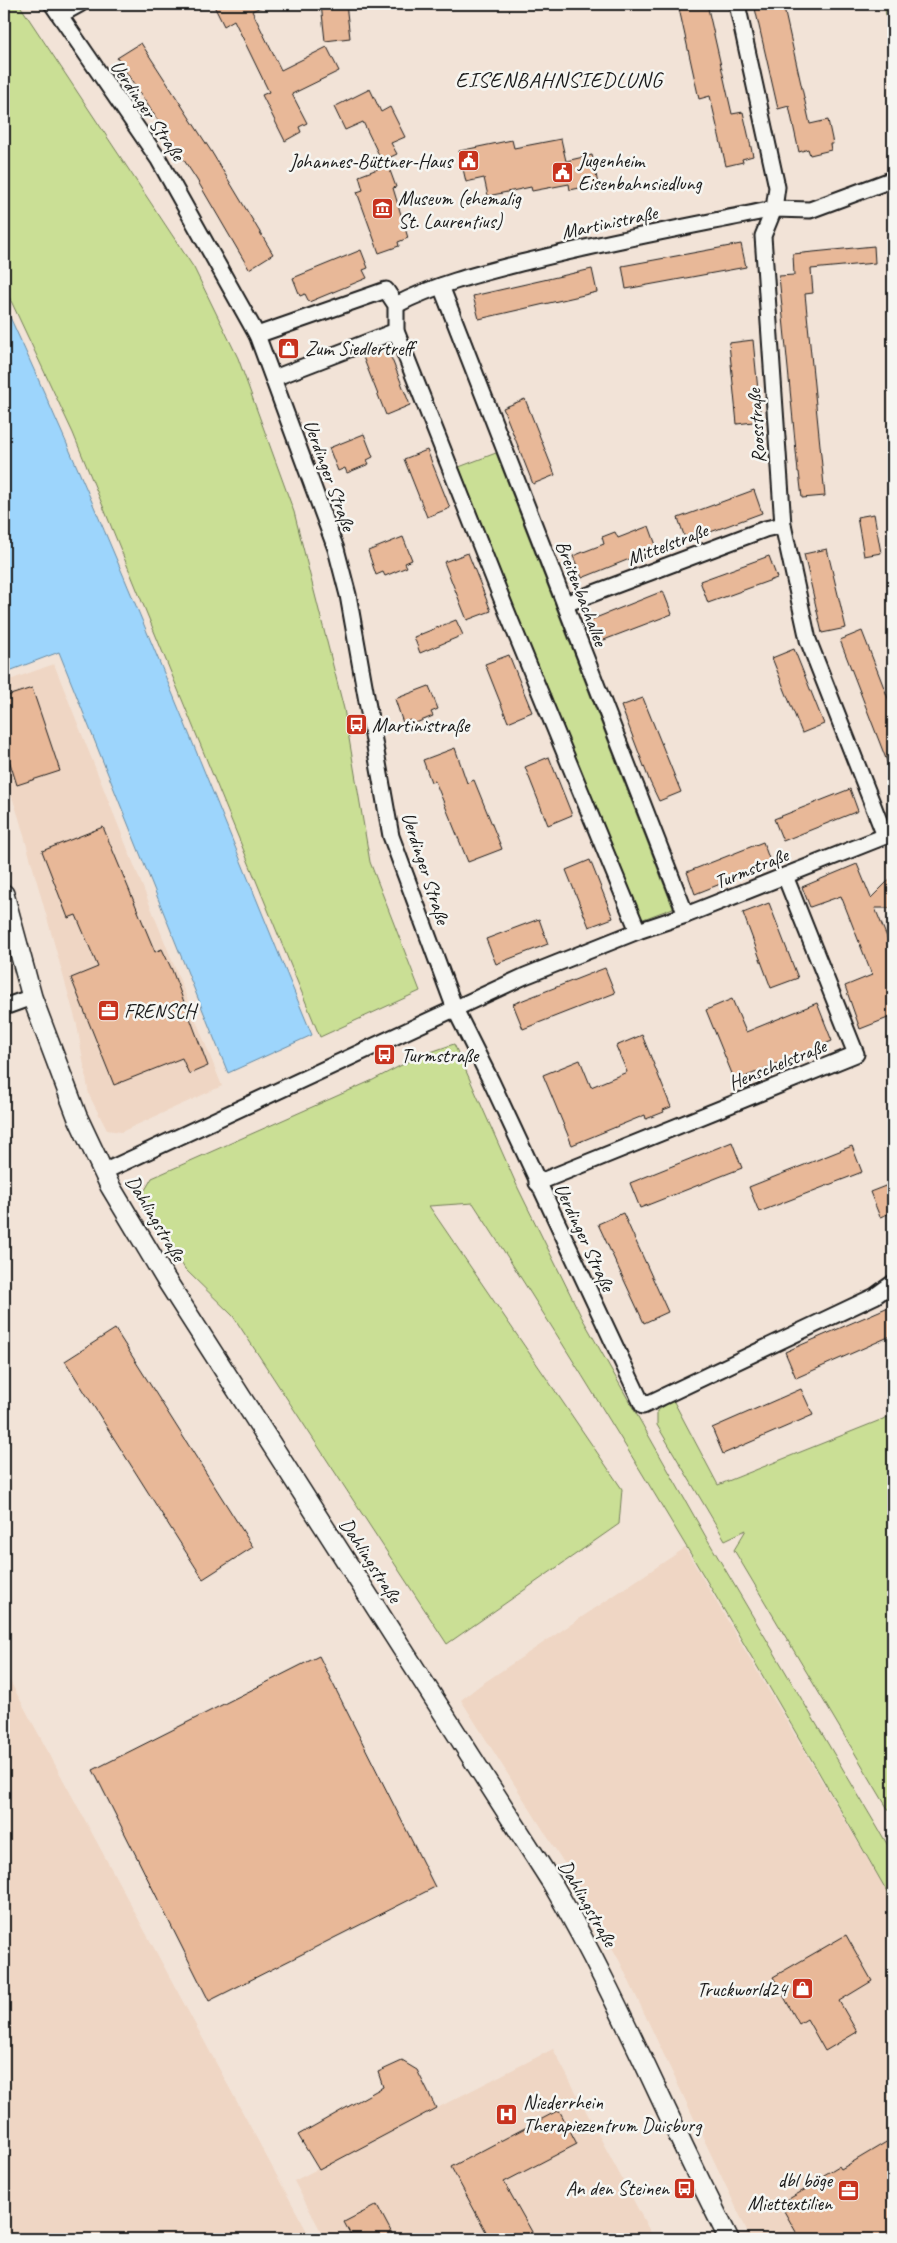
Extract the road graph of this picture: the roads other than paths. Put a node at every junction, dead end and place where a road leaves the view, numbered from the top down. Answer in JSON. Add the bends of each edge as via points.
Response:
{"nodes":[{"id":1,"x":80,"y":4,"type":"edge"},
{"id":2,"x":737,"y":4,"type":"edge"},
{"id":3,"x":56,"y":10,"type":"edge"},
{"id":4,"x":890,"y":180,"type":"dead end"},
{"id":5,"x":774,"y":209,"type":"junction"},
{"id":6,"x":441,"y":286,"type":"junction"},
{"id":7,"x":396,"y":305,"type":"junction"},
{"id":8,"x":396,"y":332,"type":"junction"},
{"id":9,"x":257,"y":335,"type":"junction"},
{"id":10,"x":274,"y":378,"type":"junction"},
{"id":11,"x":783,"y":525,"type":"junction"},
{"id":12,"x":565,"y":604,"type":"junction"},
{"id":13,"x":889,"y":834,"type":"edge"},
{"id":14,"x":785,"y":876,"type":"junction"},
{"id":15,"x":4,"y":894,"type":"edge"},
{"id":16,"x":686,"y":915,"type":"junction"},
{"id":17,"x":638,"y":931,"type":"junction"},
{"id":18,"x":32,"y":997,"type":"junction"},
{"id":19,"x":4,"y":1007,"type":"edge"},
{"id":20,"x":455,"y":1009,"type":"junction"},
{"id":21,"x":103,"y":1172,"type":"junction"},
{"id":22,"x":537,"y":1183,"type":"junction"},
{"id":23,"x":893,"y":1283,"type":"edge"},
{"id":24,"x":728,"y":2239,"type":"edge"}],
"edges":[{"from":1,"to":3,"type":"street"},
{"from":2,"to":5,"type":"street","name":"Roosstraße","via":[[777,187]]},
{"from":3,"to":9,"type":"street","name":"Uerdinger Straße","via":[[159,160]]},
{"from":4,"to":5,"type":"street","name":"Martinistraße","via":[[810,210]]},
{"from":5,"to":6,"type":"street","name":"Martinistraße","via":[[565,252]]},
{"from":5,"to":11,"type":"street","name":"Roosstraße","via":[[763,236]]},
{"from":6,"to":7,"type":"street","name":"Martinistraße"},
{"from":6,"to":12,"type":"street","name":"Breitenbachallee"},
{"from":7,"to":8,"type":"street"},
{"from":7,"to":9,"type":"street","via":[[386,290]]},
{"from":8,"to":10,"type":"street"},
{"from":8,"to":17,"type":"street"},
{"from":9,"to":10,"type":"street","name":"Uerdinger Straße"},
{"from":10,"to":20,"type":"street","name":"Uerdinger Straße","via":[[336,549],[348,595],[391,836]]},
{"from":11,"to":12,"type":"street","name":"Mittelstraße","via":[[765,528]]},
{"from":11,"to":13,"type":"street","name":"Roosstraße","via":[[808,640]]},
{"from":12,"to":16,"type":"street","name":"Breitenbachallee"},
{"from":13,"to":14,"type":"street","name":"Turmstraße"},
{"from":14,"to":16,"type":"street","name":"Turmstraße"},
{"from":14,"to":22,"type":"street","name":"Henschelstraße","via":[[856,1054]]},
{"from":15,"to":18,"type":"street","name":"Dahlingstraße"},
{"from":16,"to":17,"type":"street","name":"Turmstraße"},
{"from":17,"to":20,"type":"street","name":"Turmstraße","via":[[524,976]]},
{"from":18,"to":19,"type":"street"},
{"from":18,"to":21,"type":"street","name":"Dahlingstraße","via":[[77,1116]]},
{"from":20,"to":21,"type":"street","name":"Turmstraße"},
{"from":20,"to":22,"type":"street","name":"Uerdinger Straße"},
{"from":21,"to":24,"type":"street","name":"Dahlingstraße","via":[[170,1286],[565,1905],[606,1981]]},
{"from":22,"to":23,"type":"street","name":"Uerdinger Straße","via":[[643,1406],[875,1296]]}]}
